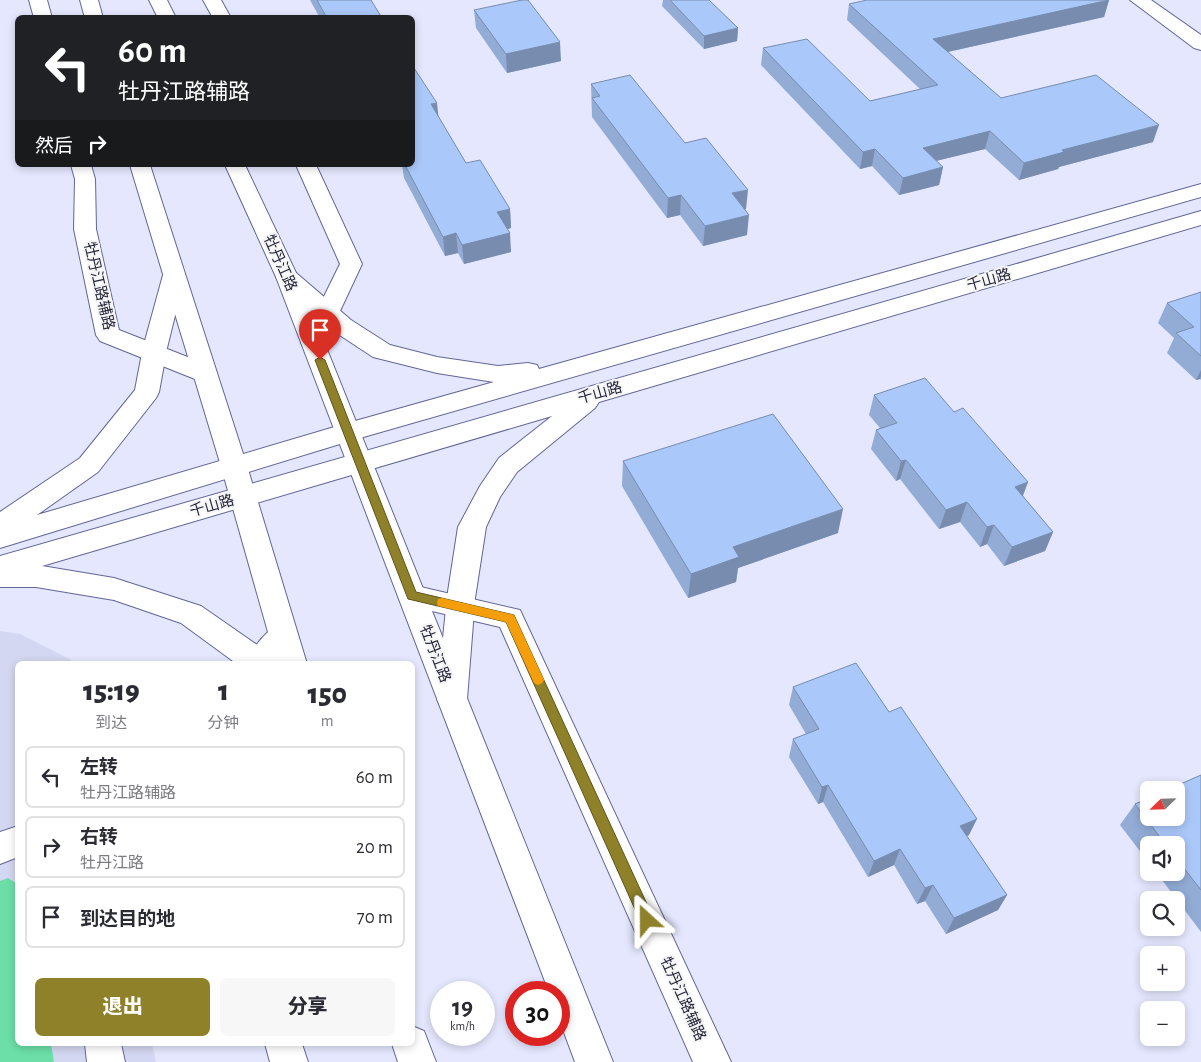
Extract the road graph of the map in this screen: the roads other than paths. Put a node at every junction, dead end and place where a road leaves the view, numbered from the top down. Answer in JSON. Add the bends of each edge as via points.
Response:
{"nodes":[{"id":1,"x":38,"y":0,"type":"edge"},
{"id":2,"x":89,"y":0,"type":"edge"},
{"id":3,"x":158,"y":0,"type":"edge"},
{"id":4,"x":212,"y":0,"type":"edge"},
{"id":5,"x":1139,"y":0,"type":"edge"},
{"id":6,"x":42,"y":15,"type":"edge"},
{"id":7,"x":93,"y":15,"type":"edge"},
{"id":8,"x":165,"y":15,"type":"edge"},
{"id":9,"x":220,"y":15,"type":"edge"},
{"id":10,"x":1201,"y":44,"type":"edge"},
{"id":11,"x":82,"y":167,"type":"edge"},
{"id":12,"x":141,"y":167,"type":"edge"},
{"id":13,"x":236,"y":167,"type":"edge"},
{"id":14,"x":307,"y":167,"type":"edge"},
{"id":15,"x":1201,"y":190,"type":"edge"},
{"id":16,"x":1201,"y":218,"type":"edge"},
{"id":17,"x":174,"y":275,"type":"junction"},
{"id":18,"x":287,"y":277,"type":"junction"},
{"id":19,"x":328,"y":313,"type":"junction"},
{"id":20,"x":313,"y":343,"type":"junction"},
{"id":21,"x":154,"y":354,"type":"junction"},
{"id":22,"x":581,"y":367,"type":"junction"},
{"id":23,"x":204,"y":373,"type":"junction"},
{"id":24,"x":596,"y":394,"type":"junction"},
{"id":25,"x":348,"y":432,"type":"junction"},
{"id":26,"x":360,"y":463,"type":"junction"},
{"id":27,"x":234,"y":466,"type":"junction"},
{"id":28,"x":243,"y":497,"type":"junction"},
{"id":29,"x":0,"y":526,"type":"edge"},
{"id":30,"x":0,"y":537,"type":"edge"},
{"id":31,"x":0,"y":568,"type":"edge"},
{"id":32,"x":0,"y":576,"type":"edge"},
{"id":33,"x":412,"y":596,"type":"junction"},
{"id":34,"x":460,"y":607,"type":"junction"},
{"id":35,"x":283,"y":635,"type":"junction"},
{"id":36,"x":255,"y":661,"type":"edge"},
{"id":37,"x":261,"y":661,"type":"edge"},
{"id":38,"x":291,"y":661,"type":"edge"},
{"id":39,"x":452,"y":699,"type":"junction"},
{"id":40,"x":15,"y":843,"type":"edge"},
{"id":41,"x":0,"y":848,"type":"edge"},
{"id":42,"x":103,"y":1046,"type":"edge"},
{"id":43,"x":285,"y":1046,"type":"edge"},
{"id":44,"x":412,"y":1046,"type":"edge"},
{"id":45,"x":106,"y":1062,"type":"edge"},
{"id":46,"x":289,"y":1062,"type":"edge"},
{"id":47,"x":417,"y":1062,"type":"edge"},
{"id":48,"x":594,"y":1062,"type":"edge"},
{"id":49,"x":712,"y":1062,"type":"edge"}],
"edges":[{"from":1,"to":6,"type":"street"},
{"from":2,"to":7,"type":"street"},
{"from":3,"to":8,"type":"street"},
{"from":4,"to":9,"type":"street"},
{"from":5,"to":10,"type":"street"},
{"from":11,"to":21,"type":"street","name":"牡丹江路辅路","via":[[86,229],[108,335]]},
{"from":12,"to":17,"type":"street"},
{"from":13,"to":18,"type":"street","name":"牡丹江路"},
{"from":14,"to":19,"type":"street","via":[[351,264]]},
{"from":15,"to":22,"type":"street","name":"千山路"},
{"from":16,"to":24,"type":"street","name":"千山路"},
{"from":17,"to":21,"type":"street"},
{"from":17,"to":23,"type":"street"},
{"from":18,"to":19,"type":"street"},
{"from":18,"to":20,"type":"street","name":"牡丹江路"},
{"from":19,"to":20,"type":"street"},
{"from":19,"to":22,"type":"street","via":[[382,351],[437,365],[498,374]]},
{"from":20,"to":25,"type":"street","name":"牡丹江路"},
{"from":21,"to":23,"type":"street","name":"牡丹江路辅路"},
{"from":21,"to":29,"type":"street","via":[[147,392],[89,465]]},
{"from":22,"to":25,"type":"street","name":"千山路"},
{"from":23,"to":27,"type":"street"},
{"from":24,"to":26,"type":"street","name":"千山路"},
{"from":24,"to":34,"type":"street","via":[[508,465],[489,494],[472,527]]},
{"from":25,"to":26,"type":"street","name":"牡丹江路"},
{"from":25,"to":27,"type":"street","name":"千山路"},
{"from":26,"to":28,"type":"street","name":"千山路"},
{"from":26,"to":33,"type":"street","name":"牡丹江路"},
{"from":27,"to":28,"type":"street"},
{"from":27,"to":30,"type":"street","name":"千山路"},
{"from":28,"to":31,"type":"street","name":"千山路"},
{"from":28,"to":35,"type":"street"},
{"from":32,"to":36,"type":"street","via":[[36,576],[114,589],[182,611],[191,614]]},
{"from":33,"to":34,"type":"street","name":"牡丹江路辅路"},
{"from":33,"to":39,"type":"street","name":"牡丹江路"},
{"from":34,"to":39,"type":"street"},
{"from":34,"to":49,"type":"street","name":"牡丹江路辅路","via":[[510,618]]},
{"from":35,"to":37,"type":"street"},
{"from":35,"to":38,"type":"street"},
{"from":39,"to":48,"type":"street","name":"牡丹江路"},
{"from":40,"to":41,"type":"street"},
{"from":42,"to":45,"type":"street"},
{"from":43,"to":46,"type":"street"},
{"from":44,"to":47,"type":"street"}]}
